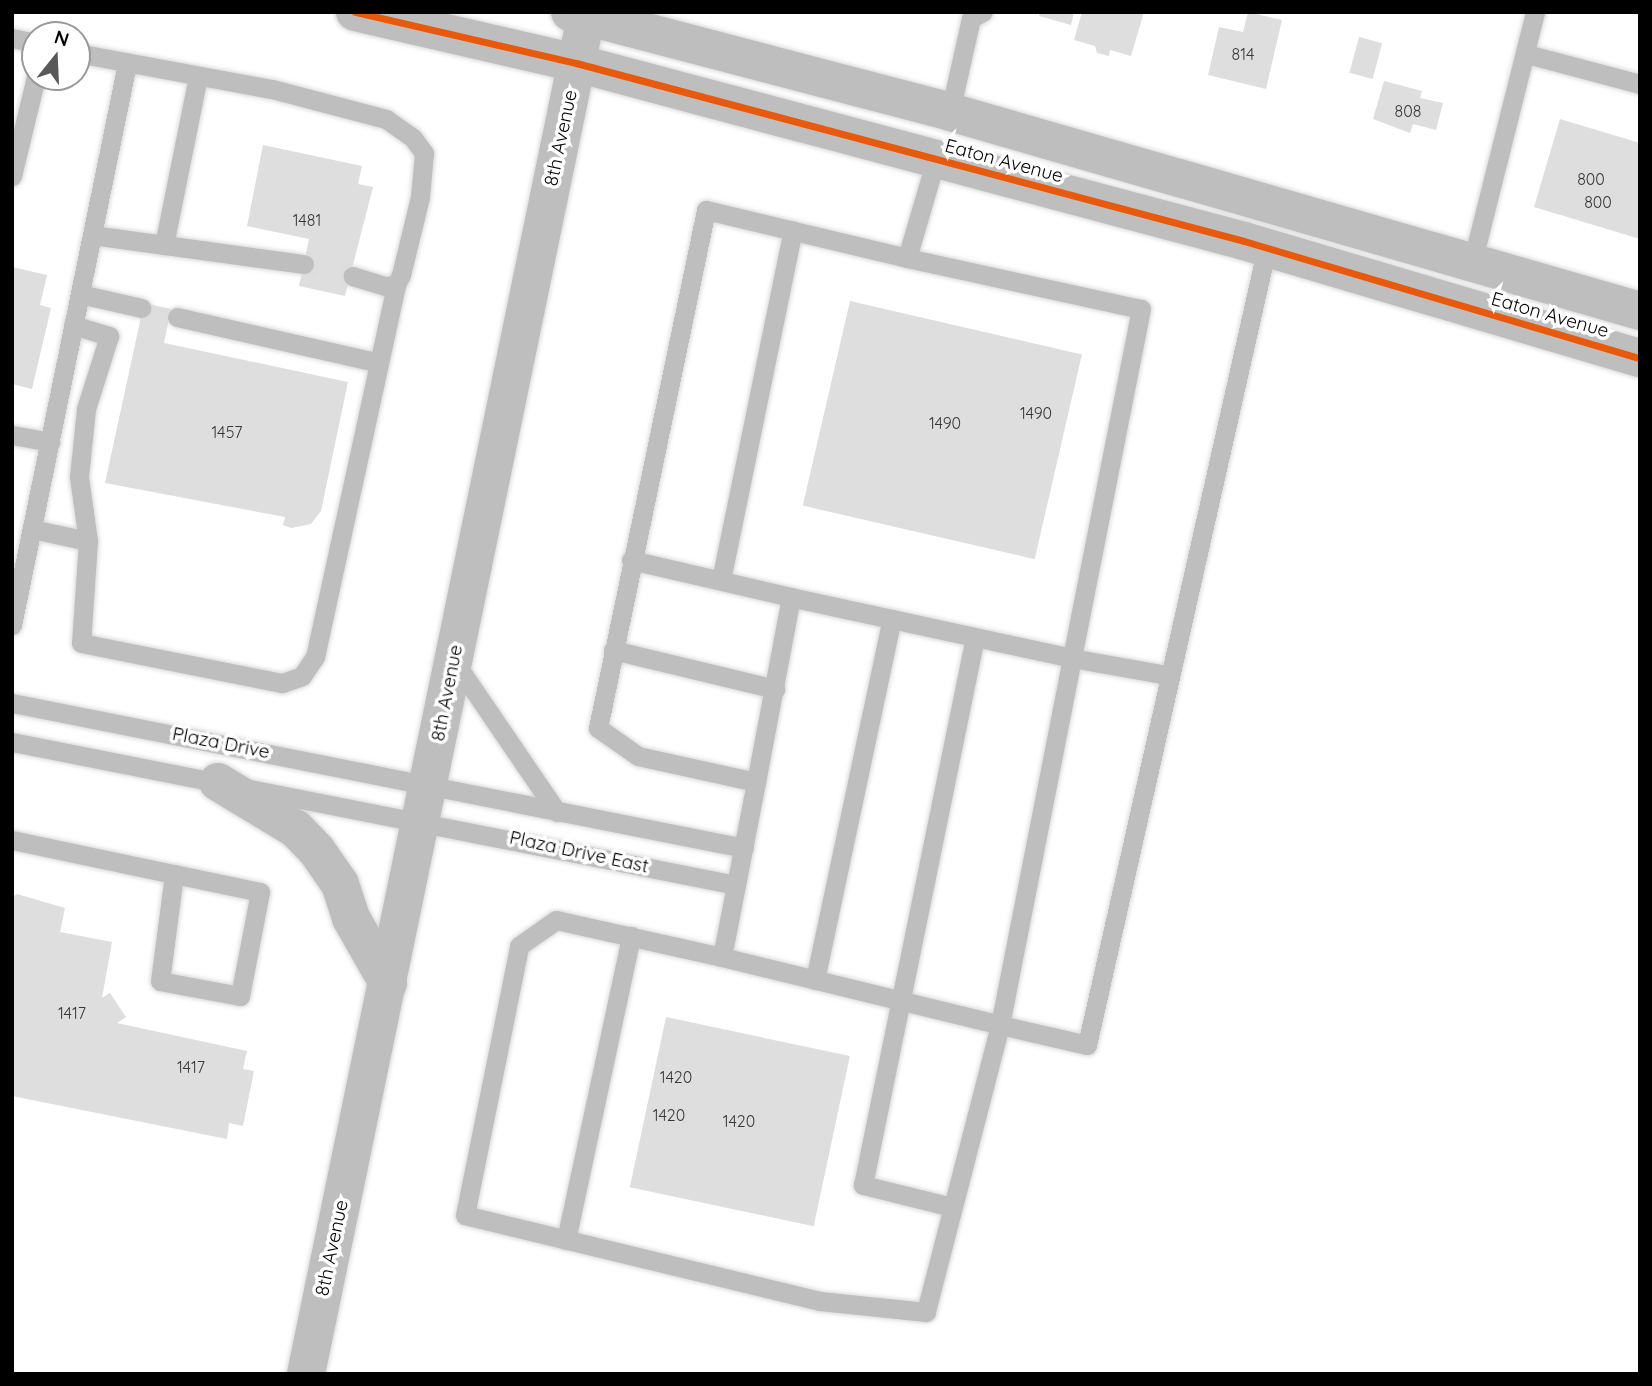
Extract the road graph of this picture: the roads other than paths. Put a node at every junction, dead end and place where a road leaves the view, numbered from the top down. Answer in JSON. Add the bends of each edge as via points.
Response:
{"nodes":[{"id":1,"x":355,"y":12,"type":"edge"},
{"id":2,"x":1535,"y":12,"type":"edge"},
{"id":3,"x":581,"y":14,"type":"edge"},
{"id":4,"x":977,"y":15,"type":"edge"},
{"id":5,"x":1527,"y":54,"type":"junction"},
{"id":6,"x":91,"y":55,"type":"edge"},
{"id":7,"x":576,"y":63,"type":"junction"},
{"id":8,"x":127,"y":64,"type":"junction"},
{"id":9,"x":198,"y":76,"type":"junction"},
{"id":10,"x":1640,"y":84,"type":"edge"},
{"id":11,"x":33,"y":91,"type":"edge"},
{"id":12,"x":950,"y":112,"type":"junction"},
{"id":13,"x":936,"y":159,"type":"junction"},
{"id":14,"x":12,"y":176,"type":"edge"},
{"id":15,"x":793,"y":230,"type":"junction"},
{"id":16,"x":92,"y":235,"type":"junction"},
{"id":17,"x":164,"y":245,"type":"junction"},
{"id":18,"x":1267,"y":247,"type":"junction"},
{"id":19,"x":907,"y":258,"type":"junction"},
{"id":20,"x":1472,"y":263,"type":"junction"},
{"id":21,"x":304,"y":264,"type":"dead end"},
{"id":22,"x":353,"y":276,"type":"dead end"},
{"id":23,"x":391,"y":285,"type":"junction"},
{"id":24,"x":80,"y":294,"type":"junction"},
{"id":25,"x":141,"y":308,"type":"dead end"},
{"id":26,"x":1640,"y":312,"type":"edge"},
{"id":27,"x":177,"y":317,"type":"dead end"},
{"id":28,"x":74,"y":325,"type":"junction"},
{"id":29,"x":1640,"y":358,"type":"edge"},
{"id":30,"x":379,"y":363,"type":"junction"},
{"id":31,"x":12,"y":435,"type":"edge"},
{"id":32,"x":50,"y":442,"type":"junction"},
{"id":33,"x":32,"y":529,"type":"junction"},
{"id":34,"x":88,"y":541,"type":"junction"},
{"id":35,"x":631,"y":559,"type":"junction"},
{"id":36,"x":721,"y":580,"type":"junction"},
{"id":37,"x":791,"y":597,"type":"junction"},
{"id":38,"x":892,"y":619,"type":"junction"},
{"id":39,"x":12,"y":625,"type":"edge"},
{"id":40,"x":975,"y":637,"type":"junction"},
{"id":41,"x":612,"y":650,"type":"junction"},
{"id":42,"x":1072,"y":658,"type":"junction"},
{"id":43,"x":454,"y":661,"type":"junction"},
{"id":44,"x":1167,"y":675,"type":"junction"},
{"id":45,"x":775,"y":688,"type":"junction"},
{"id":46,"x":12,"y":703,"type":"edge"},
{"id":47,"x":12,"y":742,"type":"edge"},
{"id":48,"x":218,"y":782,"type":"junction"},
{"id":49,"x":757,"y":782,"type":"junction"},
{"id":50,"x":429,"y":783,"type":"junction"},
{"id":51,"x":557,"y":812,"type":"junction"},
{"id":52,"x":421,"y":820,"type":"junction"},
{"id":53,"x":12,"y":840,"type":"edge"},
{"id":54,"x":744,"y":848,"type":"junction"},
{"id":55,"x":174,"y":874,"type":"junction"},
{"id":56,"x":736,"y":885,"type":"junction"},
{"id":57,"x":631,"y":936,"type":"junction"},
{"id":58,"x":722,"y":957,"type":"junction"},
{"id":59,"x":816,"y":980,"type":"junction"},
{"id":60,"x":388,"y":983,"type":"junction"},
{"id":61,"x":901,"y":1000,"type":"junction"},
{"id":62,"x":1000,"y":1025,"type":"junction"},
{"id":63,"x":952,"y":1207,"type":"junction"},
{"id":64,"x":566,"y":1240,"type":"junction"},
{"id":65,"x":306,"y":1374,"type":"edge"}],
"edges":[{"from":1,"to":7,"type":"street","name":"Eaton Avenue"},
{"from":2,"to":5,"type":"lane"},
{"from":3,"to":7,"type":"street","name":"8th Avenue"},
{"from":3,"to":12,"type":"street","name":"Eaton Avenue"},
{"from":4,"to":12,"type":"lane"},
{"from":5,"to":10,"type":"lane"},
{"from":5,"to":20,"type":"lane"},
{"from":6,"to":8,"type":"lane"},
{"from":7,"to":13,"type":"street","name":"Eaton Avenue"},
{"from":7,"to":43,"type":"street","name":"8th Avenue"},
{"from":8,"to":9,"type":"lane"},
{"from":8,"to":16,"type":"lane"},
{"from":9,"to":17,"type":"lane"},
{"from":9,"to":23,"type":"lane","via":[[272,89],[386,119],[413,138],[424,153],[420,197],[411,243]]},
{"from":11,"to":14,"type":"lane"},
{"from":12,"to":20,"type":"street","name":"Eaton Avenue"},
{"from":13,"to":18,"type":"street","name":"Eaton Avenue"},
{"from":13,"to":19,"type":"lane"},
{"from":15,"to":19,"type":"lane"},
{"from":15,"to":35,"type":"lane","via":[[706,210]]},
{"from":15,"to":36,"type":"lane"},
{"from":16,"to":17,"type":"lane"},
{"from":16,"to":24,"type":"lane"},
{"from":17,"to":21,"type":"lane"},
{"from":18,"to":29,"type":"street","name":"Eaton Avenue"},
{"from":18,"to":44,"type":"lane"},
{"from":19,"to":42,"type":"lane","via":[[1141,309]]},
{"from":20,"to":26,"type":"street","name":"Eaton Avenue"},
{"from":22,"to":23,"type":"lane"},
{"from":23,"to":30,"type":"lane"},
{"from":24,"to":25,"type":"lane"},
{"from":24,"to":28,"type":"lane"},
{"from":27,"to":30,"type":"lane"},
{"from":28,"to":32,"type":"lane"},
{"from":28,"to":34,"type":"lane","via":[[108,336],[86,409],[83,436],[79,477]]},
{"from":30,"to":34,"type":"lane","via":[[315,657],[302,676],[282,684],[81,643]]},
{"from":31,"to":32,"type":"lane"},
{"from":32,"to":33,"type":"lane"},
{"from":33,"to":34,"type":"lane"},
{"from":33,"to":39,"type":"lane"},
{"from":35,"to":36,"type":"lane"},
{"from":35,"to":41,"type":"lane"},
{"from":36,"to":37,"type":"lane"},
{"from":37,"to":38,"type":"lane"},
{"from":37,"to":45,"type":"lane"},
{"from":38,"to":40,"type":"lane"},
{"from":38,"to":59,"type":"lane"},
{"from":40,"to":42,"type":"lane"},
{"from":40,"to":61,"type":"lane"},
{"from":41,"to":45,"type":"lane"},
{"from":41,"to":49,"type":"lane","via":[[598,728],[638,755]]},
{"from":42,"to":44,"type":"lane"},
{"from":42,"to":62,"type":"lane"},
{"from":43,"to":50,"type":"street","name":"8th Avenue"},
{"from":43,"to":51,"type":"lane"},
{"from":44,"to":62,"type":"lane","via":[[1087,1045]]},
{"from":45,"to":49,"type":"lane"},
{"from":46,"to":50,"type":"lane","name":"Plaza Drive"},
{"from":47,"to":48,"type":"lane","name":"Plaza Drive"},
{"from":48,"to":52,"type":"lane","name":"Plaza Drive"},
{"from":48,"to":60,"type":"street","via":[[296,830],[317,851],[340,884],[351,918]]},
{"from":49,"to":54,"type":"lane"},
{"from":50,"to":51,"type":"lane","name":"Plaza Drive East"},
{"from":50,"to":52,"type":"street","name":"8th Avenue"},
{"from":51,"to":54,"type":"lane","name":"Plaza Drive East"},
{"from":52,"to":56,"type":"lane","name":"Plaza Drive East"},
{"from":52,"to":60,"type":"street","name":"8th Avenue"},
{"from":53,"to":55,"type":"lane"},
{"from":54,"to":56,"type":"lane"},
{"from":55,"to":55,"type":"lane","via":[[260,892],[240,996],[160,981]]},
{"from":56,"to":58,"type":"lane"},
{"from":57,"to":58,"type":"lane"},
{"from":57,"to":64,"type":"lane"},
{"from":57,"to":64,"type":"lane","via":[[556,920],[519,946],[465,1215]]},
{"from":58,"to":59,"type":"lane"},
{"from":59,"to":61,"type":"lane"},
{"from":60,"to":65,"type":"street","name":"8th Avenue"},
{"from":61,"to":62,"type":"lane"},
{"from":61,"to":63,"type":"lane","via":[[863,1185]]},
{"from":62,"to":63,"type":"lane"},
{"from":63,"to":64,"type":"lane","via":[[926,1312],[820,1301]]}]}
